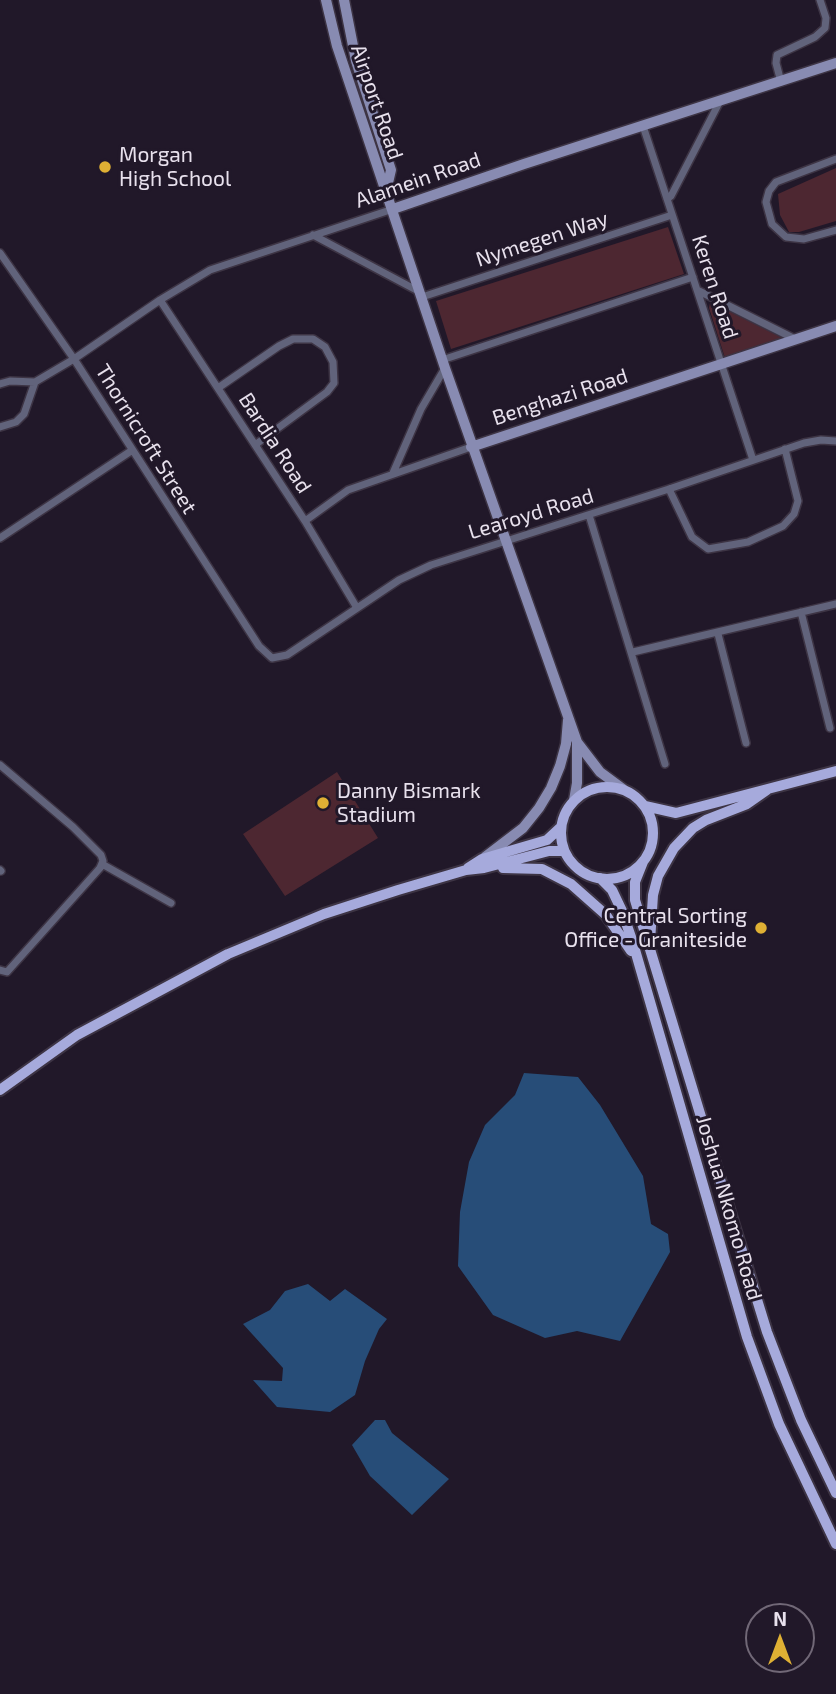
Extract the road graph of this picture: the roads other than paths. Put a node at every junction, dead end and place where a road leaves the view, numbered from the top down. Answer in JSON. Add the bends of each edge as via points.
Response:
{"nodes":[{"id":1,"x":326,"y":0,"type":"edge"},
{"id":2,"x":344,"y":0,"type":"edge"},
{"id":3,"x":820,"y":0,"type":"edge"},
{"id":4,"x":836,"y":63,"type":"edge"},
{"id":5,"x":781,"y":82,"type":"junction"},
{"id":6,"x":720,"y":100,"type":"junction"},
{"id":7,"x":643,"y":126,"type":"junction"},
{"id":8,"x":836,"y":159,"type":"edge"},
{"id":9,"x":667,"y":199,"type":"junction"},
{"id":10,"x":393,"y":209,"type":"junction"},
{"id":11,"x":673,"y":215,"type":"junction"},
{"id":12,"x":836,"y":230,"type":"edge"},
{"id":13,"x":313,"y":235,"type":"junction"},
{"id":14,"x":0,"y":253,"type":"edge"},
{"id":15,"x":3,"y":265,"type":"edge"},
{"id":16,"x":693,"y":278,"type":"junction"},
{"id":17,"x":699,"y":291,"type":"junction"},
{"id":18,"x":421,"y":294,"type":"junction"},
{"id":19,"x":160,"y":300,"type":"junction"},
{"id":20,"x":836,"y":326,"type":"edge"},
{"id":21,"x":796,"y":340,"type":"junction"},
{"id":22,"x":74,"y":359,"type":"junction"},
{"id":23,"x":444,"y":364,"type":"junction"},
{"id":24,"x":721,"y":364,"type":"junction"},
{"id":25,"x":36,"y":382,"type":"junction"},
{"id":26,"x":0,"y":384,"type":"edge"},
{"id":27,"x":218,"y":388,"type":"junction"},
{"id":28,"x":0,"y":427,"type":"edge"},
{"id":29,"x":836,"y":441,"type":"edge"},
{"id":30,"x":255,"y":445,"type":"junction"},
{"id":31,"x":471,"y":447,"type":"junction"},
{"id":32,"x":785,"y":449,"type":"junction"},
{"id":33,"x":131,"y":451,"type":"junction"},
{"id":34,"x":753,"y":460,"type":"junction"},
{"id":35,"x":393,"y":473,"type":"junction"},
{"id":36,"x":669,"y":489,"type":"junction"},
{"id":37,"x":589,"y":515,"type":"junction"},
{"id":38,"x":305,"y":521,"type":"junction"},
{"id":39,"x":0,"y":538,"type":"edge"},
{"id":40,"x":505,"y":541,"type":"junction"},
{"id":41,"x":836,"y":604,"type":"edge"},
{"id":42,"x":358,"y":608,"type":"junction"},
{"id":43,"x":801,"y":612,"type":"junction"},
{"id":44,"x":718,"y":634,"type":"junction"},
{"id":45,"x":259,"y":646,"type":"joint"},
{"id":46,"x":633,"y":652,"type":"junction"},
{"id":47,"x":568,"y":717,"type":"junction"},
{"id":48,"x":830,"y":728,"type":"dead end"},
{"id":49,"x":577,"y":742,"type":"junction"},
{"id":50,"x":746,"y":743,"type":"dead end"},
{"id":51,"x":665,"y":764,"type":"dead end"},
{"id":52,"x":0,"y":765,"type":"edge"},
{"id":53,"x":836,"y":771,"type":"edge"},
{"id":54,"x":623,"y":789,"type":"junction"},
{"id":55,"x":767,"y":790,"type":"junction"},
{"id":56,"x":575,"y":800,"type":"junction"},
{"id":57,"x":645,"y":806,"type":"junction"},
{"id":58,"x":676,"y":813,"type":"junction"},
{"id":59,"x":561,"y":827,"type":"junction"},
{"id":60,"x":653,"y":834,"type":"junction"},
{"id":61,"x":564,"y":851,"type":"junction"},
{"id":62,"x":643,"y":862,"type":"junction"},
{"id":63,"x":483,"y":864,"type":"junction"},
{"id":64,"x":101,"y":866,"type":"junction"},
{"id":65,"x":600,"y":878,"type":"junction"},
{"id":66,"x":171,"y":903,"type":"dead end"},
{"id":67,"x":650,"y":951,"type":"junction"},
{"id":68,"x":639,"y":962,"type":"junction"},
{"id":69,"x":0,"y":970,"type":"edge"},
{"id":70,"x":0,"y":1090,"type":"edge"},
{"id":71,"x":836,"y":1493,"type":"edge"},
{"id":72,"x":836,"y":1544,"type":"edge"}],
"edges":[{"from":1,"to":10,"type":"street","name":"Airport Road","via":[[337,46]]},
{"from":2,"to":10,"type":"street","name":"Airport Road","via":[[356,61],[391,170],[388,183]]},
{"from":3,"to":5,"type":"street","via":[[825,28],[778,55]]},
{"from":4,"to":5,"type":"street","name":"Alamein Road"},
{"from":5,"to":6,"type":"street","name":"Alamein Road"},
{"from":6,"to":7,"type":"street","name":"Alamein Road"},
{"from":6,"to":9,"type":"street"},
{"from":7,"to":9,"type":"street","name":"Keren Road"},
{"from":7,"to":10,"type":"street","name":"Alamein Road"},
{"from":8,"to":12,"type":"street","via":[[776,182],[766,202],[772,223],[786,237],[804,239]]},
{"from":9,"to":11,"type":"street","name":"Keren Road"},
{"from":10,"to":13,"type":"street","name":"Alamein Road"},
{"from":10,"to":18,"type":"street"},
{"from":11,"to":16,"type":"street","name":"Keren Road"},
{"from":11,"to":18,"type":"street","name":"Nymegen Way"},
{"from":13,"to":18,"type":"street"},
{"from":13,"to":19,"type":"street","name":"Alamein Road","via":[[220,266]]},
{"from":14,"to":15,"type":"street","name":"Thornicroft Street"},
{"from":15,"to":22,"type":"street","name":"Thornicroft Street"},
{"from":16,"to":17,"type":"street","name":"Keren Road"},
{"from":16,"to":23,"type":"street"},
{"from":17,"to":21,"type":"street"},
{"from":17,"to":24,"type":"street","name":"Keren Road"},
{"from":18,"to":23,"type":"street"},
{"from":19,"to":22,"type":"street","name":"Alamein Road"},
{"from":19,"to":27,"type":"street","name":"Bardia Road"},
{"from":20,"to":21,"type":"street","name":"Benghazi Road"},
{"from":21,"to":24,"type":"street","name":"Benghazi Road"},
{"from":22,"to":25,"type":"street","name":"Alamein Road"},
{"from":22,"to":33,"type":"street","name":"Thornicroft Street"},
{"from":23,"to":31,"type":"street"},
{"from":23,"to":35,"type":"street"},
{"from":24,"to":31,"type":"street","name":"Benghazi Road"},
{"from":24,"to":34,"type":"street","name":"Keren Road"},
{"from":25,"to":26,"type":"street","name":"Alamein Road"},
{"from":25,"to":28,"type":"street","via":[[23,414],[16,422]]},
{"from":27,"to":30,"type":"street","name":"Bardia Road"},
{"from":27,"to":30,"type":"street","via":[[293,340],[313,339],[325,347],[333,362],[334,383]]},
{"from":29,"to":32,"type":"street","name":"Learoyd Road","via":[[813,441]]},
{"from":30,"to":38,"type":"street","name":"Bardia Road"},
{"from":31,"to":35,"type":"street","name":"Benghazi Road"},
{"from":31,"to":40,"type":"street"},
{"from":32,"to":34,"type":"street","name":"Learoyd Road"},
{"from":32,"to":36,"type":"street","via":[[798,501],[794,514],[783,526],[748,542],[708,549],[692,537]]},
{"from":33,"to":39,"type":"street"},
{"from":33,"to":45,"type":"street","name":"Thornicroft Street"},
{"from":34,"to":36,"type":"street","name":"Learoyd Road"},
{"from":35,"to":38,"type":"street","name":"Benghazi Road","via":[[348,490]]},
{"from":36,"to":37,"type":"street","name":"Learoyd Road"},
{"from":37,"to":40,"type":"street","name":"Learoyd Road"},
{"from":37,"to":46,"type":"street"},
{"from":38,"to":42,"type":"street","name":"Bardia Road"},
{"from":40,"to":42,"type":"street","name":"Learoyd Road","via":[[417,570]]},
{"from":40,"to":47,"type":"street"},
{"from":41,"to":43,"type":"street"},
{"from":42,"to":45,"type":"street","name":"Learoyd Road","via":[[280,658],[272,658]]},
{"from":43,"to":44,"type":"street"},
{"from":43,"to":48,"type":"street"},
{"from":44,"to":46,"type":"street"},
{"from":44,"to":50,"type":"street"},
{"from":46,"to":51,"type":"street"},
{"from":47,"to":49,"type":"street"},
{"from":47,"to":63,"type":"street","via":[[566,744],[551,788],[523,828]]},
{"from":49,"to":54,"type":"street","via":[[600,772]]},
{"from":49,"to":56,"type":"street"},
{"from":52,"to":64,"type":"street","via":[[101,855]]},
{"from":53,"to":55,"type":"main road"},
{"from":54,"to":56,"type":"main road","via":[[597,788]]},
{"from":54,"to":57,"type":"main road"},
{"from":55,"to":58,"type":"main road"},
{"from":55,"to":67,"type":"main road","via":[[693,828],[674,848],[653,895]]},
{"from":56,"to":59,"type":"main road"},
{"from":57,"to":58,"type":"main road"},
{"from":57,"to":60,"type":"main road"},
{"from":58,"to":60,"type":"main road"},
{"from":59,"to":61,"type":"main road"},
{"from":59,"to":63,"type":"main road","via":[[547,840]]},
{"from":60,"to":62,"type":"main road"},
{"from":61,"to":63,"type":"main road"},
{"from":61,"to":65,"type":"main road","via":[[579,870]]},
{"from":62,"to":65,"type":"main road","via":[[624,876]]},
{"from":62,"to":67,"type":"main road","name":"Joshua Nkomo Road","via":[[634,889]]},
{"from":63,"to":68,"type":"main road","via":[[552,872],[606,915]]},
{"from":63,"to":70,"type":"main road","via":[[324,914],[228,954],[77,1035]]},
{"from":64,"to":66,"type":"street"},
{"from":64,"to":69,"type":"street","via":[[7,972]]},
{"from":65,"to":68,"type":"main road","name":"Joshua Nkomo Road","via":[[622,911]]},
{"from":67,"to":71,"type":"main road","name":"Joshua Nkomo Road","via":[[767,1332]]},
{"from":68,"to":72,"type":"main road","name":"Joshua Nkomo Road","via":[[747,1337],[779,1424]]}]}
